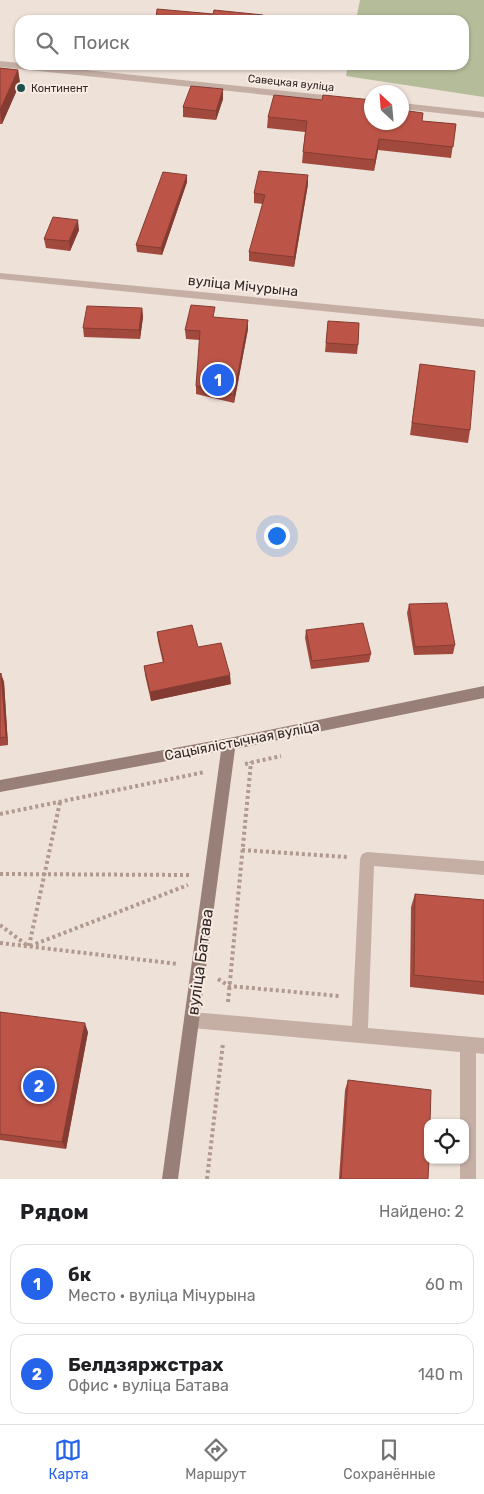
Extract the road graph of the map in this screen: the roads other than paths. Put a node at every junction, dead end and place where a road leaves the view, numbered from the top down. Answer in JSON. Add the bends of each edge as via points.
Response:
{"nodes":[{"id":1,"x":0,"y":64,"type":"edge"},
{"id":2,"x":15,"y":66,"type":"edge"},
{"id":3,"x":57,"y":70,"type":"edge"},
{"id":4,"x":364,"y":102,"type":"edge"},
{"id":5,"x":409,"y":107,"type":"edge"},
{"id":6,"x":484,"y":115,"type":"edge"},
{"id":7,"x":0,"y":276,"type":"edge"},
{"id":8,"x":484,"y":323,"type":"edge"},
{"id":9,"x":484,"y":692,"type":"edge"},
{"id":10,"x":229,"y":744,"type":"junction"},
{"id":11,"x":0,"y":786,"type":"edge"},
{"id":12,"x":484,"y":868,"type":"edge"},
{"id":13,"x":192,"y":1020,"type":"junction"},
{"id":14,"x":360,"y":1035,"type":"junction"},
{"id":15,"x":476,"y":1045,"type":"edge"},
{"id":16,"x":170,"y":1179,"type":"edge"},
{"id":17,"x":468,"y":1179,"type":"edge"}],
"edges":[{"from":1,"to":2,"type":"street","name":"Савецкая вуліца"},
{"from":3,"to":4,"type":"street","name":"Савецкая вуліца"},
{"from":5,"to":6,"type":"street"},
{"from":7,"to":8,"type":"street","name":"вуліца Мічурына"},
{"from":9,"to":10,"type":"main road","name":"Сацыялістычная вуліца"},
{"from":10,"to":11,"type":"main road","name":"Сацыялістычная вуліца"},
{"from":10,"to":13,"type":"main road","name":"вуліца Батава"},
{"from":12,"to":14,"type":"street","via":[[367,859]]},
{"from":13,"to":14,"type":"street"},
{"from":13,"to":16,"type":"main road","name":"вуліца Батава"},
{"from":14,"to":15,"type":"street"},
{"from":15,"to":17,"type":"street"}]}
